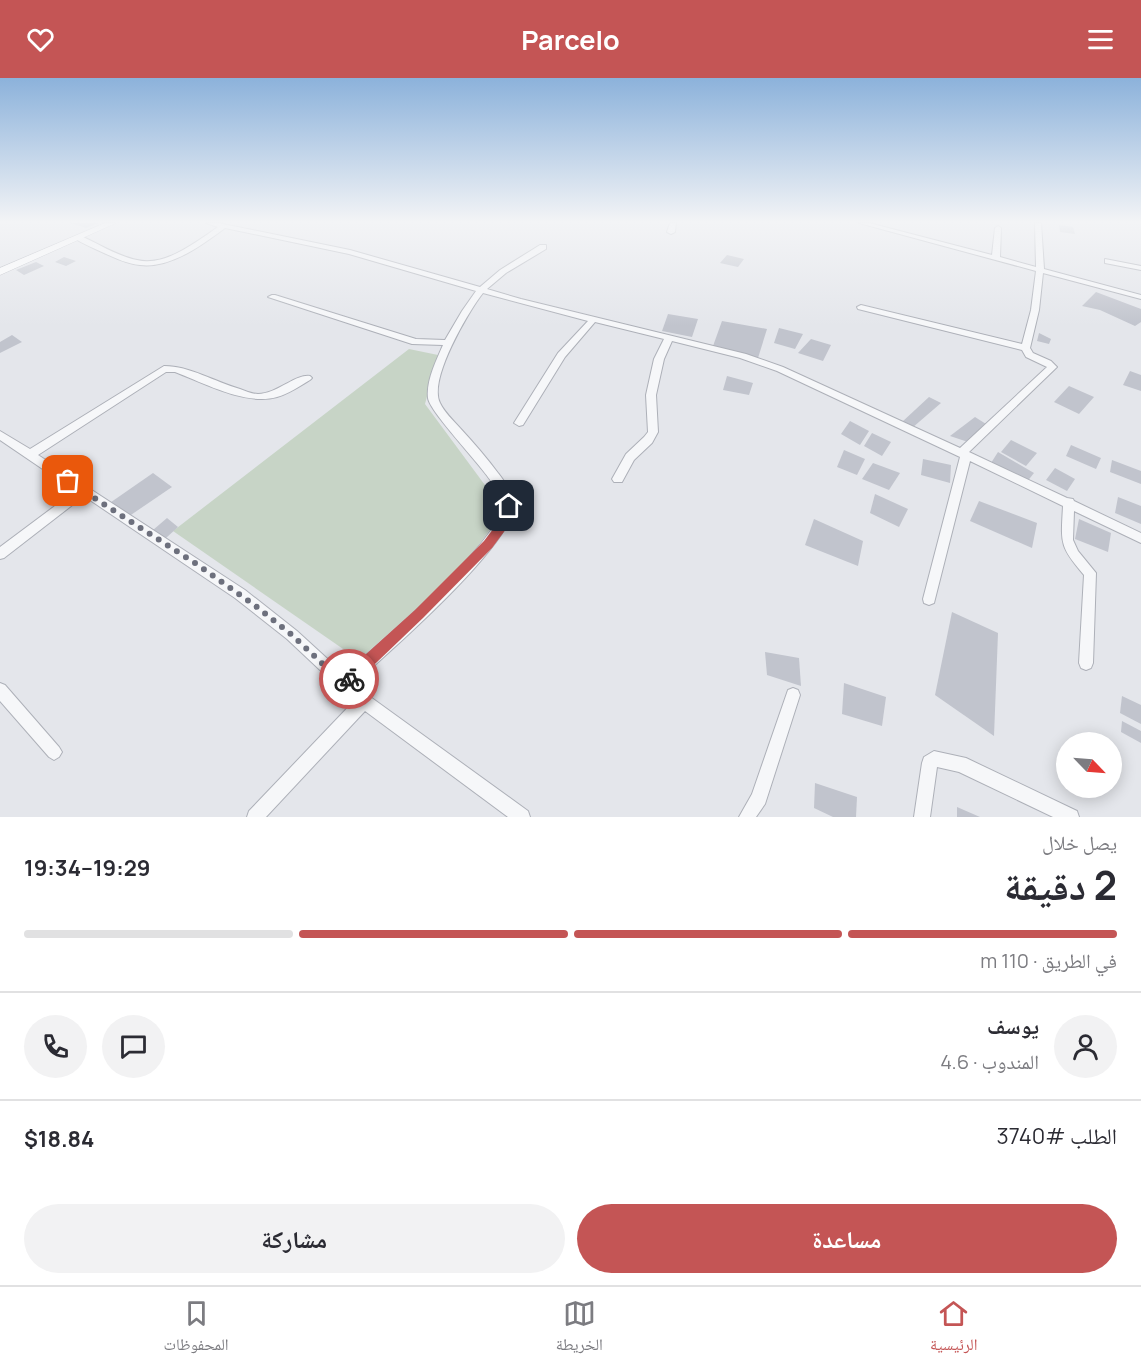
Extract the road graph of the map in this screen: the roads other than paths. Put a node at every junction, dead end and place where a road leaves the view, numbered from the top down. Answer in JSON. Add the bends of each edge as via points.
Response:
{"nodes":[{"id":1,"x":33,"y":257,"type":"edge"},
{"id":2,"x":126,"y":257,"type":"edge"},
{"id":3,"x":167,"y":257,"type":"edge"},
{"id":4,"x":370,"y":257,"type":"edge"},
{"id":5,"x":526,"y":257,"type":"edge"},
{"id":6,"x":1040,"y":257,"type":"edge"},
{"id":7,"x":996,"y":258,"type":"edge"},
{"id":8,"x":1108,"y":261,"type":"dead end"},
{"id":9,"x":1141,"y":268,"type":"edge"},
{"id":10,"x":1041,"y":269,"type":"junction"},
{"id":11,"x":0,"y":272,"type":"edge"},
{"id":12,"x":482,"y":289,"type":"junction"},
{"id":13,"x":272,"y":297,"type":"dead end"},
{"id":14,"x":1141,"y":297,"type":"edge"},
{"id":15,"x":861,"y":308,"type":"dead end"},
{"id":16,"x":593,"y":320,"type":"junction"},
{"id":17,"x":670,"y":337,"type":"junction"},
{"id":18,"x":450,"y":343,"type":"junction"},
{"id":19,"x":1026,"y":348,"type":"junction"},
{"id":20,"x":307,"y":378,"type":"dead end"},
{"id":21,"x":519,"y":423,"type":"dead end"},
{"id":22,"x":0,"y":435,"type":"edge"},
{"id":23,"x":964,"y":454,"type":"junction"},
{"id":24,"x":29,"y":455,"type":"junction"},
{"id":25,"x":618,"y":479,"type":"dead end"},
{"id":26,"x":84,"y":490,"type":"junction"},
{"id":27,"x":1069,"y":502,"type":"junction"},
{"id":28,"x":1141,"y":538,"type":"edge"},
{"id":29,"x":0,"y":554,"type":"edge"},
{"id":30,"x":928,"y":599,"type":"dead end"},
{"id":31,"x":1086,"y":663,"type":"dead end"},
{"id":32,"x":344,"y":684,"type":"junction"},
{"id":33,"x":0,"y":690,"type":"edge"},
{"id":34,"x":793,"y":695,"type":"dead end"},
{"id":35,"x":364,"y":701,"type":"junction"},
{"id":36,"x":54,"y":752,"type":"dead end"},
{"id":37,"x":255,"y":817,"type":"edge"},
{"id":38,"x":522,"y":817,"type":"edge"},
{"id":39,"x":747,"y":817,"type":"edge"},
{"id":40,"x":922,"y":817,"type":"edge"},
{"id":41,"x":1071,"y":817,"type":"edge"}],
"edges":[{"from":1,"to":11,"type":"street"},
{"from":2,"to":3,"type":"street","via":[[140,263]]},
{"from":4,"to":12,"type":"street"},
{"from":5,"to":12,"type":"street"},
{"from":6,"to":10,"type":"street"},
{"from":7,"to":10,"type":"street"},
{"from":8,"to":9,"type":"street"},
{"from":10,"to":14,"type":"street"},
{"from":10,"to":19,"type":"street"},
{"from":12,"to":16,"type":"street"},
{"from":12,"to":18,"type":"street"},
{"from":13,"to":18,"type":"street","via":[[407,340]]},
{"from":15,"to":19,"type":"street"},
{"from":16,"to":17,"type":"street"},
{"from":16,"to":21,"type":"street","via":[[561,354]]},
{"from":17,"to":23,"type":"street","via":[[780,369]]},
{"from":17,"to":25,"type":"street","via":[[651,395],[653,432],[630,457]]},
{"from":18,"to":32,"type":"street","via":[[434,385],[433,400],[504,488],[509,506],[505,522],[453,582]]},
{"from":19,"to":23,"type":"street","via":[[1029,355],[1052,367]]},
{"from":20,"to":24,"type":"street","via":[[276,393],[257,397],[176,369],[164,369]]},
{"from":22,"to":24,"type":"street"},
{"from":23,"to":27,"type":"street"},
{"from":23,"to":30,"type":"street"},
{"from":24,"to":26,"type":"street"},
{"from":26,"to":29,"type":"street"},
{"from":26,"to":32,"type":"street","via":[[266,614]]},
{"from":27,"to":28,"type":"street"},
{"from":27,"to":31,"type":"street","via":[[1067,540],[1073,554],[1090,573]]},
{"from":32,"to":35,"type":"street"},
{"from":33,"to":36,"type":"street"},
{"from":34,"to":39,"type":"street","via":[[759,798]]},
{"from":35,"to":37,"type":"street"},
{"from":35,"to":38,"type":"street"},
{"from":40,"to":41,"type":"street","via":[[934,759],[960,764]]}]}
